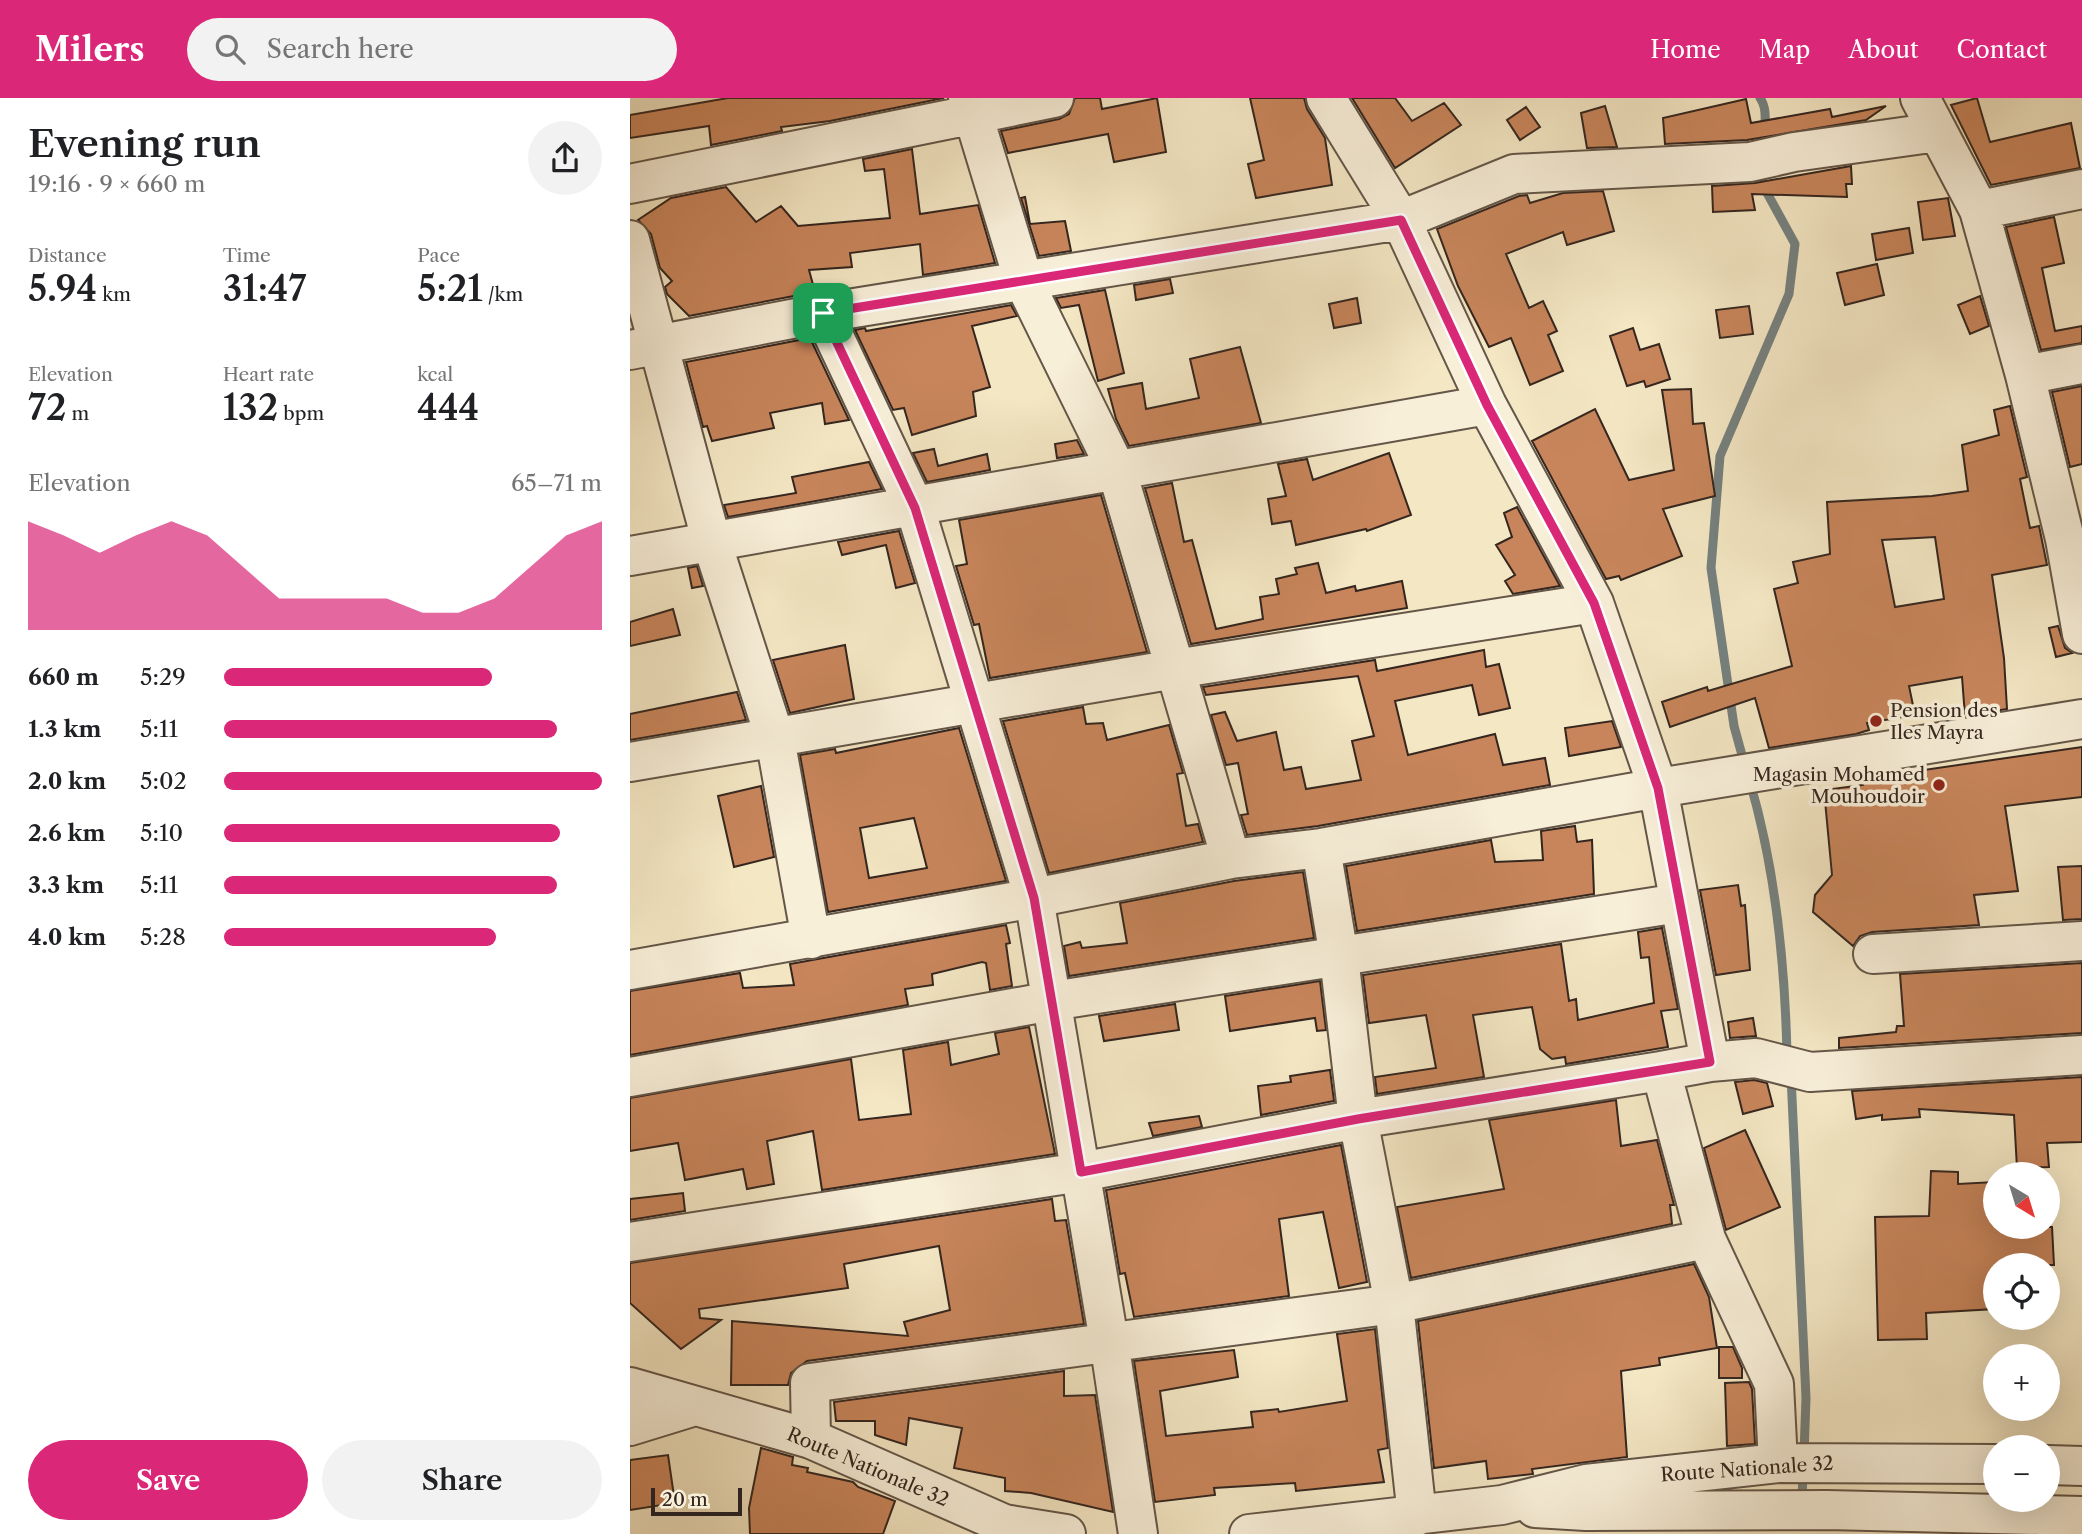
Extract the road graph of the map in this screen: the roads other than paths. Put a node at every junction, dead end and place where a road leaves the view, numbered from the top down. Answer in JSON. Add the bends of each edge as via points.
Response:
{"nodes":[{"id":1,"x":1055,"y":98,"type":"edge"},
{"id":2,"x":1326,"y":98,"type":"edge"},
{"id":3,"x":1920,"y":98,"type":"edge"},
{"id":4,"x":970,"y":106,"type":"edge"},
{"id":5,"x":1938,"y":132,"type":"junction"},
{"id":6,"x":630,"y":184,"type":"edge"},
{"id":7,"x":2082,"y":189,"type":"edge"},
{"id":8,"x":1979,"y":210,"type":"junction"},
{"id":9,"x":1401,"y":220,"type":"junction"},
{"id":10,"x":630,"y":240,"type":"edge"},
{"id":11,"x":1024,"y":282,"type":"junction"},
{"id":12,"x":823,"y":313,"type":"junction"},
{"id":13,"x":646,"y":348,"type":"edge"},
{"id":14,"x":2082,"y":364,"type":"edge"},
{"id":15,"x":2025,"y":375,"type":"junction"},
{"id":16,"x":1487,"y":405,"type":"junction"},
{"id":17,"x":1116,"y":471,"type":"junction"},
{"id":18,"x":915,"y":508,"type":"junction"},
{"id":19,"x":2073,"y":537,"type":"edge"},
{"id":20,"x":712,"y":543,"type":"junction"},
{"id":21,"x":630,"y":556,"type":"edge"},
{"id":22,"x":1594,"y":603,"type":"junction"},
{"id":23,"x":2082,"y":634,"type":"edge"},
{"id":24,"x":1175,"y":669,"type":"junction"},
{"id":25,"x":975,"y":704,"type":"junction"},
{"id":26,"x":2082,"y":719,"type":"edge"},
{"id":27,"x":775,"y":738,"type":"junction"},
{"id":28,"x":630,"y":762,"type":"edge"},
{"id":29,"x":1658,"y":788,"type":"junction"},
{"id":30,"x":1321,"y":848,"type":"junction"},
{"id":31,"x":1231,"y":859,"type":"junction"},
{"id":32,"x":1034,"y":898,"type":"junction"},
{"id":33,"x":1679,"y":903,"type":"junction"},
{"id":34,"x":811,"y":939,"type":"junction"},
{"id":35,"x":2082,"y":941,"type":"edge"},
{"id":36,"x":1872,"y":954,"type":"dead end"},
{"id":37,"x":1339,"y":957,"type":"junction"},
{"id":38,"x":630,"y":970,"type":"edge"},
{"id":39,"x":1052,"y":1001,"type":"junction"},
{"id":40,"x":2082,"y":1055,"type":"edge"},
{"id":41,"x":1710,"y":1062,"type":"junction"},
{"id":42,"x":1661,"y":1071,"type":"junction"},
{"id":43,"x":630,"y":1077,"type":"edge"},
{"id":44,"x":1358,"y":1119,"type":"junction"},
{"id":45,"x":1081,"y":1172,"type":"junction"},
{"id":46,"x":1706,"y":1238,"type":"junction"},
{"id":47,"x":630,"y":1242,"type":"edge"},
{"id":48,"x":1394,"y":1304,"type":"junction"},
{"id":49,"x":1109,"y":1341,"type":"junction"},
{"id":50,"x":630,"y":1387,"type":"edge"},
{"id":51,"x":695,"y":1406,"type":"junction"},
{"id":52,"x":630,"y":1426,"type":"edge"},
{"id":53,"x":811,"y":1439,"type":"junction"},
{"id":54,"x":1784,"y":1463,"type":"junction"},
{"id":55,"x":1983,"y":1464,"type":"edge"},
{"id":56,"x":2060,"y":1465,"type":"edge"},
{"id":57,"x":2082,"y":1466,"type":"edge"},
{"id":58,"x":1502,"y":1505,"type":"junction"},
{"id":59,"x":1417,"y":1516,"type":"junction"},
{"id":60,"x":1838,"y":1518,"type":"edge"},
{"id":61,"x":2060,"y":1522,"type":"edge"},
{"id":62,"x":1066,"y":1534,"type":"edge"},
{"id":63,"x":1138,"y":1534,"type":"edge"},
{"id":64,"x":1248,"y":1534,"type":"edge"}],
"edges":[{"from":1,"to":4,"type":"street"},
{"from":2,"to":9,"type":"street"},
{"from":3,"to":5,"type":"street"},
{"from":4,"to":6,"type":"street"},
{"from":4,"to":11,"type":"street"},
{"from":5,"to":8,"type":"street"},
{"from":5,"to":9,"type":"street","via":[[1750,162],[1514,174]]},
{"from":7,"to":8,"type":"street"},
{"from":8,"to":15,"type":"street"},
{"from":9,"to":11,"type":"street"},
{"from":9,"to":16,"type":"street"},
{"from":10,"to":13,"type":"street"},
{"from":11,"to":12,"type":"street"},
{"from":11,"to":17,"type":"street"},
{"from":12,"to":13,"type":"street"},
{"from":12,"to":18,"type":"street"},
{"from":13,"to":20,"type":"street"},
{"from":14,"to":15,"type":"street"},
{"from":15,"to":19,"type":"street"},
{"from":16,"to":17,"type":"street"},
{"from":16,"to":22,"type":"street"},
{"from":17,"to":18,"type":"street"},
{"from":17,"to":24,"type":"street"},
{"from":18,"to":20,"type":"street"},
{"from":18,"to":25,"type":"street"},
{"from":19,"to":23,"type":"street"},
{"from":20,"to":21,"type":"street"},
{"from":20,"to":27,"type":"street"},
{"from":22,"to":24,"type":"street"},
{"from":22,"to":29,"type":"street"},
{"from":24,"to":25,"type":"street"},
{"from":24,"to":31,"type":"street"},
{"from":25,"to":27,"type":"street"},
{"from":25,"to":32,"type":"street"},
{"from":26,"to":29,"type":"street"},
{"from":27,"to":28,"type":"street"},
{"from":27,"to":34,"type":"street"},
{"from":29,"to":30,"type":"street"},
{"from":29,"to":33,"type":"street"},
{"from":30,"to":31,"type":"street"},
{"from":30,"to":37,"type":"street"},
{"from":31,"to":32,"type":"street"},
{"from":32,"to":34,"type":"street"},
{"from":32,"to":39,"type":"street"},
{"from":33,"to":37,"type":"street"},
{"from":33,"to":41,"type":"street"},
{"from":34,"to":38,"type":"street"},
{"from":35,"to":36,"type":"street"},
{"from":37,"to":39,"type":"street"},
{"from":37,"to":44,"type":"street"},
{"from":39,"to":43,"type":"street"},
{"from":39,"to":45,"type":"street"},
{"from":40,"to":41,"type":"street","via":[[1810,1072],[1756,1058]]},
{"from":41,"to":42,"type":"street"},
{"from":42,"to":44,"type":"street"},
{"from":42,"to":46,"type":"street"},
{"from":44,"to":45,"type":"street"},
{"from":44,"to":48,"type":"street"},
{"from":45,"to":47,"type":"street"},
{"from":45,"to":49,"type":"street"},
{"from":46,"to":48,"type":"street"},
{"from":46,"to":54,"type":"street","via":[[1774,1384]]},
{"from":48,"to":49,"type":"street"},
{"from":48,"to":59,"type":"street"},
{"from":49,"to":53,"type":"street","via":[[810,1383]]},
{"from":49,"to":63,"type":"street"},
{"from":50,"to":51,"type":"street","name":"Route Nationale 32"},
{"from":51,"to":52,"type":"street"},
{"from":51,"to":53,"type":"street","name":"Route Nationale 32"},
{"from":53,"to":62,"type":"street","name":"Route Nationale 32","via":[[1004,1524]]},
{"from":54,"to":55,"type":"street","name":"Route Nationale 32"},
{"from":54,"to":58,"type":"street","name":"Route Nationale 32","via":[[1586,1484]]},
{"from":56,"to":57,"type":"street"},
{"from":58,"to":59,"type":"street","name":"Route Nationale 32"},
{"from":58,"to":60,"type":"street","name":"Route Nationale 32","via":[[1586,1511],[1784,1510]]},
{"from":59,"to":64,"type":"street","name":"Route Nationale 32"},
{"from":60,"to":61,"type":"street","name":"Route Nationale 32"}]}
